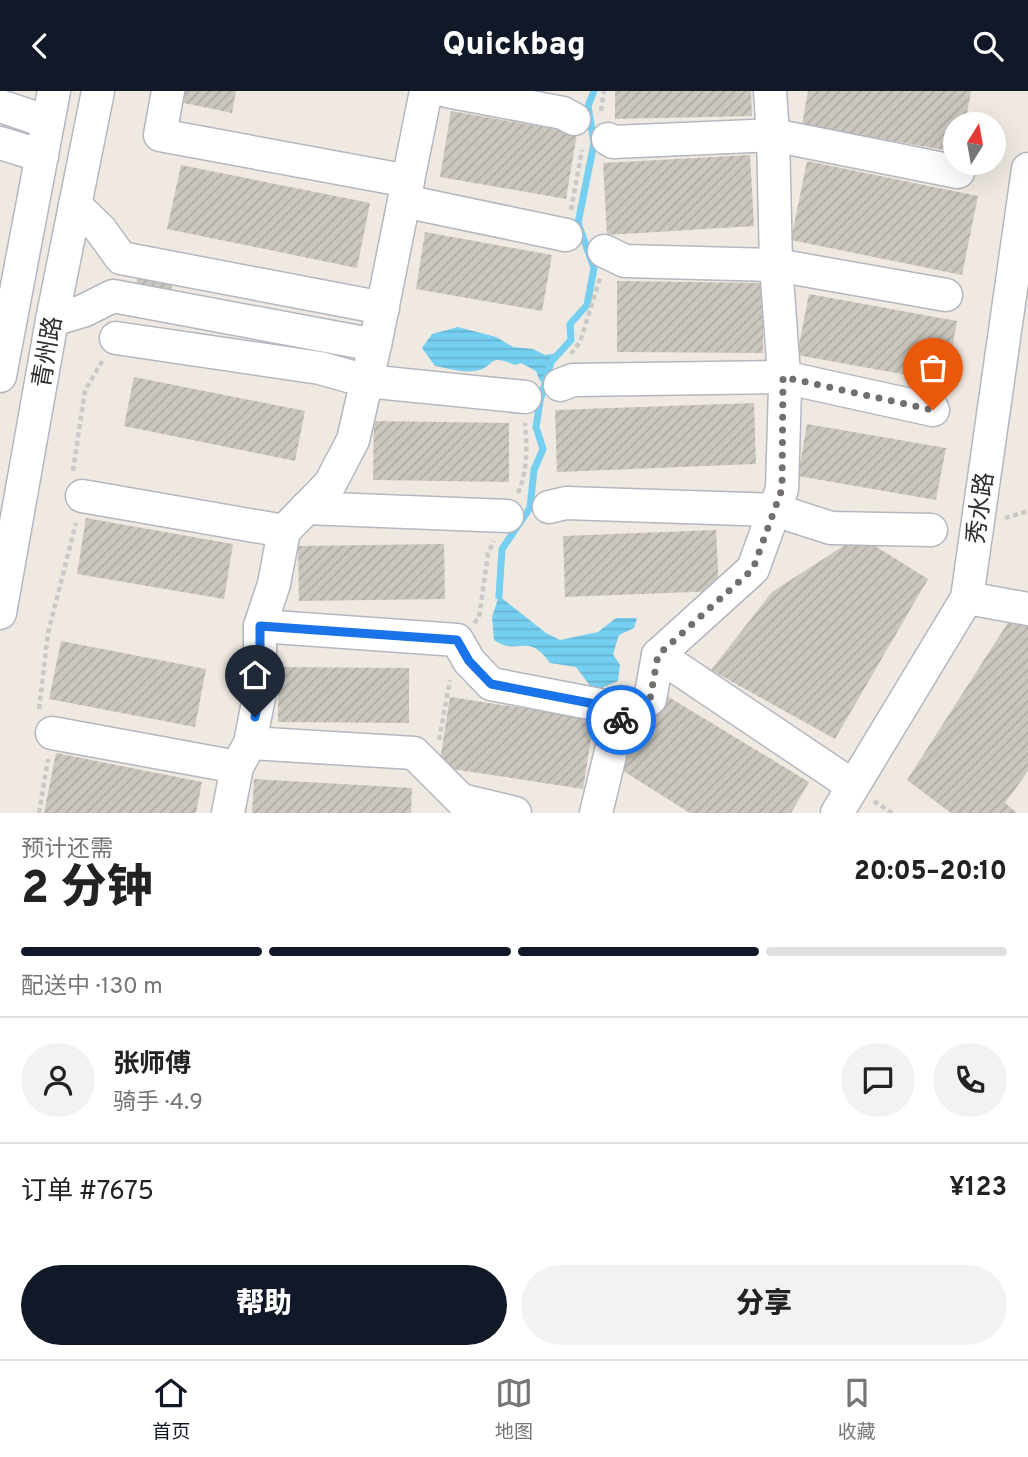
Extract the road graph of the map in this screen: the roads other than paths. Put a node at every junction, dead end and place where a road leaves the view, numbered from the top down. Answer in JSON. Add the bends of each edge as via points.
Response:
{"nodes":[{"id":1,"x":54,"y":91,"type":"edge"},
{"id":2,"x":98,"y":91,"type":"edge"},
{"id":3,"x":168,"y":91,"type":"edge"},
{"id":4,"x":426,"y":91,"type":"edge"},
{"id":5,"x":447,"y":91,"type":"edge"},
{"id":6,"x":770,"y":91,"type":"edge"},
{"id":7,"x":0,"y":106,"type":"edge"},
{"id":8,"x":574,"y":119,"type":"road end"},
{"id":9,"x":48,"y":122,"type":"junction"},
{"id":10,"x":774,"y":135,"type":"junction"},
{"id":11,"x":608,"y":139,"type":"dead end"},
{"id":12,"x":0,"y":143,"type":"edge"},
{"id":13,"x":41,"y":156,"type":"junction"},
{"id":14,"x":943,"y":169,"type":"edge"},
{"id":15,"x":1028,"y":169,"type":"edge"},
{"id":16,"x":406,"y":191,"type":"junction"},
{"id":17,"x":75,"y":205,"type":"junction"},
{"id":18,"x":566,"y":235,"type":"road end"},
{"id":19,"x":604,"y":251,"type":"road end"},
{"id":20,"x":776,"y":265,"type":"junction"},
{"id":21,"x":946,"y":295,"type":"dead end"},
{"id":22,"x":383,"y":307,"type":"junction"},
{"id":23,"x":52,"y":320,"type":"junction"},
{"id":24,"x":4,"y":331,"type":"edge"},
{"id":25,"x":116,"y":338,"type":"road end"},
{"id":26,"x":375,"y":345,"type":"junction"},
{"id":27,"x":0,"y":376,"type":"edge"},
{"id":28,"x":783,"y":377,"type":"junction"},
{"id":29,"x":366,"y":381,"type":"junction"},
{"id":30,"x":560,"y":385,"type":"road end"},
{"id":31,"x":525,"y":397,"type":"road end"},
{"id":32,"x":933,"y":410,"type":"dead end"},
{"id":33,"x":82,"y":496,"type":"road end"},
{"id":34,"x":549,"y":507,"type":"dead end"},
{"id":35,"x":306,"y":508,"type":"junction"},
{"id":36,"x":775,"y":510,"type":"junction"},
{"id":37,"x":507,"y":516,"type":"road end"},
{"id":38,"x":931,"y":530,"type":"dead end"},
{"id":39,"x":285,"y":531,"type":"junction"},
{"id":40,"x":967,"y":599,"type":"junction"},
{"id":41,"x":1028,"y":609,"type":"edge"},
{"id":42,"x":0,"y":613,"type":"edge"},
{"id":43,"x":260,"y":626,"type":"junction"},
{"id":44,"x":658,"y":655,"type":"junction"},
{"id":45,"x":618,"y":722,"type":"junction"},
{"id":46,"x":52,"y":733,"type":"road end"},
{"id":47,"x":243,"y":755,"type":"junction"},
{"id":48,"x":853,"y":786,"type":"junction"},
{"id":49,"x":228,"y":813,"type":"edge"},
{"id":50,"x":515,"y":813,"type":"edge"},
{"id":51,"x":596,"y":813,"type":"edge"},
{"id":52,"x":836,"y":813,"type":"edge"}],
"edges":[{"from":1,"to":9,"type":"street","name":"青州路"},
{"from":2,"to":17,"type":"street","name":"青州路"},
{"from":3,"to":16,"type":"street","via":[[160,135]]},
{"from":4,"to":16,"type":"street"},
{"from":5,"to":8,"type":"street"},
{"from":6,"to":10,"type":"street"},
{"from":7,"to":9,"type":"street"},
{"from":9,"to":13,"type":"street","name":"青州路"},
{"from":10,"to":11,"type":"street"},
{"from":10,"to":14,"type":"street"},
{"from":10,"to":20,"type":"street"},
{"from":12,"to":13,"type":"street"},
{"from":13,"to":24,"type":"street","name":"青州路"},
{"from":15,"to":40,"type":"street","name":"秀水路"},
{"from":16,"to":18,"type":"street"},
{"from":16,"to":22,"type":"street"},
{"from":17,"to":22,"type":"street","via":[[121,258]]},
{"from":17,"to":23,"type":"street","name":"青州路"},
{"from":19,"to":20,"type":"street","via":[[625,261]]},
{"from":20,"to":21,"type":"street"},
{"from":20,"to":28,"type":"street"},
{"from":22,"to":26,"type":"street"},
{"from":23,"to":26,"type":"street","via":[[113,296]]},
{"from":23,"to":42,"type":"street","name":"青州路"},
{"from":24,"to":27,"type":"street","name":"青州路"},
{"from":25,"to":29,"type":"street","via":[[320,368]]},
{"from":26,"to":29,"type":"street"},
{"from":28,"to":30,"type":"street","via":[[573,380]]},
{"from":28,"to":32,"type":"street"},
{"from":28,"to":36,"type":"street","via":[[782,489]]},
{"from":29,"to":31,"type":"street"},
{"from":29,"to":35,"type":"street","via":[[353,440],[330,484]]},
{"from":33,"to":39,"type":"street"},
{"from":34,"to":36,"type":"street","via":[[566,503]]},
{"from":35,"to":37,"type":"street"},
{"from":35,"to":39,"type":"street"},
{"from":36,"to":38,"type":"street","via":[[831,528]]},
{"from":36,"to":44,"type":"street","via":[[753,569]]},
{"from":39,"to":43,"type":"street"},
{"from":40,"to":41,"type":"street"},
{"from":40,"to":48,"type":"street","name":"秀水路"},
{"from":43,"to":45,"type":"street","via":[[457,640],[491,684],[600,705]]},
{"from":43,"to":47,"type":"street","via":[[260,692]]},
{"from":44,"to":45,"type":"street","via":[[650,699]]},
{"from":44,"to":48,"type":"street"},
{"from":45,"to":51,"type":"street"},
{"from":46,"to":47,"type":"street"},
{"from":47,"to":49,"type":"street"},
{"from":47,"to":50,"type":"street","via":[[414,753],[461,800]]},
{"from":48,"to":52,"type":"street","name":"秀水路"}]}
